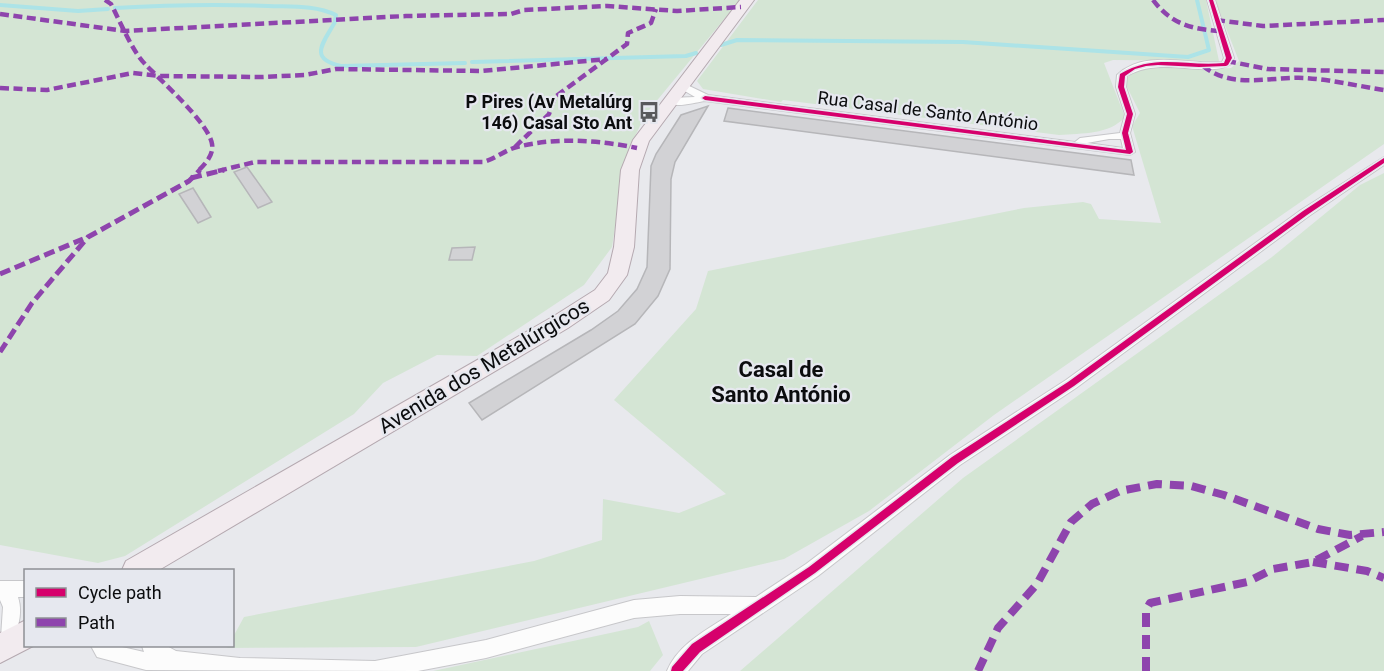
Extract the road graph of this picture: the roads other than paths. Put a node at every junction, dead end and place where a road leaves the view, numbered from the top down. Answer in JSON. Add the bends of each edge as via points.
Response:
{"nodes":[{"id":1,"x":747,"y":0,"type":"edge"},
{"id":2,"x":1211,"y":0,"type":"edge"},
{"id":3,"x":675,"y":93,"type":"junction"},
{"id":4,"x":705,"y":98,"type":"junction"},
{"id":5,"x":1125,"y":136,"type":"junction"},
{"id":6,"x":1077,"y":145,"type":"junction"},
{"id":7,"x":1384,"y":160,"type":"edge"},
{"id":8,"x":153,"y":564,"type":"edge"},
{"id":9,"x":138,"y":569,"type":"edge"},
{"id":10,"x":1,"y":589,"type":"edge"},
{"id":11,"x":24,"y":589,"type":"edge"},
{"id":12,"x":758,"y":606,"type":"junction"},
{"id":13,"x":24,"y":635,"type":"edge"},
{"id":14,"x":24,"y":643,"type":"edge"},
{"id":15,"x":97,"y":647,"type":"edge"},
{"id":16,"x":154,"y":647,"type":"edge"},
{"id":17,"x":0,"y":649,"type":"edge"},
{"id":18,"x":174,"y":660,"type":"junction"},
{"id":19,"x":676,"y":671,"type":"edge"}],
"edges":[{"from":1,"to":3,"type":"main road","name":"Avenida dos Metalúrgicos"},
{"from":2,"to":5,"type":"street","via":[[1229,58],[1226,64],[1133,66],[1122,75],[1121,87],[1130,114]]},
{"from":3,"to":4,"type":"street","name":"Rua Casal de Santo António"},
{"from":3,"to":4,"type":"street","name":"Rua Casal de Santo António","via":[[682,102]]},
{"from":3,"to":8,"type":"main road","name":"Avenida dos Metalúrgicos","via":[[634,155],[622,260],[617,275],[602,295]]},
{"from":4,"to":6,"type":"street","name":"Rua Casal de Santo António"},
{"from":5,"to":6,"type":"street","name":"Rua Casal de Santo António","via":[[1080,141]]},
{"from":5,"to":6,"type":"street","name":"Rua Casal de Santo António","via":[[1130,152]]},
{"from":7,"to":12,"type":"street","via":[[1071,384],[955,460]]},
{"from":8,"to":9,"type":"main road","name":"Avenida dos Metalúrgicos"},
{"from":10,"to":11,"type":"street"},
{"from":10,"to":17,"type":"street","via":[[9,596],[12,616]]},
{"from":12,"to":18,"type":"street","via":[[634,609],[486,650],[375,670],[240,667]]},
{"from":12,"to":19,"type":"street","via":[[696,648]]},
{"from":13,"to":17,"type":"main road"},
{"from":14,"to":17,"type":"street"},
{"from":15,"to":18,"type":"street","via":[[133,660]]},
{"from":16,"to":18,"type":"street"}]}
